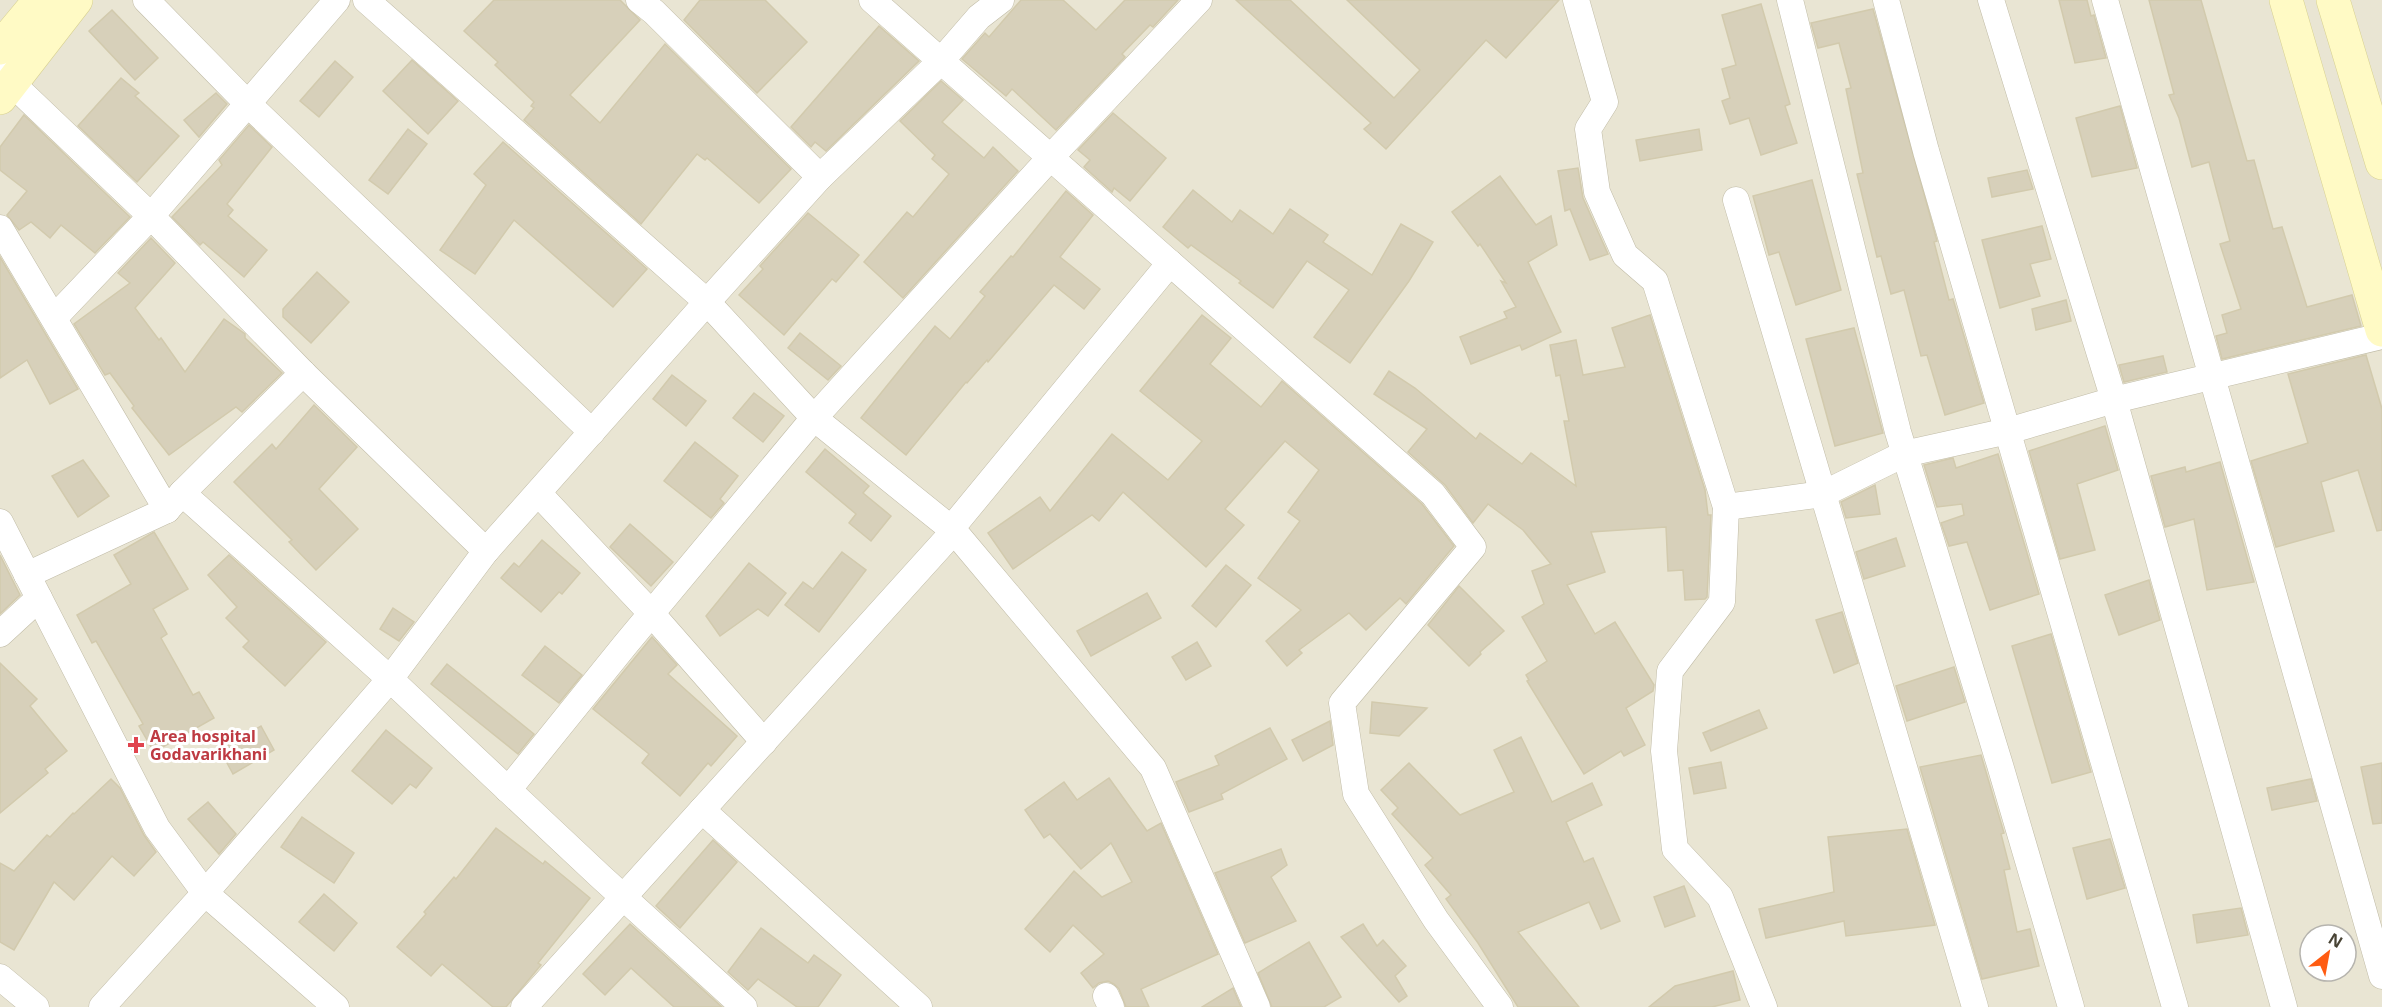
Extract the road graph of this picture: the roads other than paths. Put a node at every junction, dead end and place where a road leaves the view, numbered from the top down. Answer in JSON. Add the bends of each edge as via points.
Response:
{"nodes":[{"id":1,"x":39,"y":0,"type":"edge"},
{"id":2,"x":76,"y":0,"type":"edge"},
{"id":3,"x":146,"y":0,"type":"edge"},
{"id":4,"x":337,"y":0,"type":"edge"},
{"id":5,"x":366,"y":0,"type":"edge"},
{"id":6,"x":639,"y":0,"type":"edge"},
{"id":7,"x":872,"y":0,"type":"edge"},
{"id":8,"x":1000,"y":0,"type":"edge"},
{"id":9,"x":1199,"y":0,"type":"edge"},
{"id":10,"x":1576,"y":0,"type":"edge"},
{"id":11,"x":1790,"y":0,"type":"edge"},
{"id":12,"x":1886,"y":0,"type":"edge"},
{"id":13,"x":1991,"y":0,"type":"edge"},
{"id":14,"x":2105,"y":0,"type":"edge"},
{"id":15,"x":2286,"y":0,"type":"edge"},
{"id":16,"x":2333,"y":0,"type":"edge"},
{"id":17,"x":0,"y":48,"type":"edge"},
{"id":18,"x":940,"y":62,"type":"junction"},
{"id":19,"x":4,"y":84,"type":"edge"},
{"id":20,"x":247,"y":103,"type":"junction"},
{"id":21,"x":1050,"y":158,"type":"junction"},
{"id":22,"x":2382,"y":163,"type":"edge"},
{"id":23,"x":820,"y":177,"type":"junction"},
{"id":24,"x":1736,"y":200,"type":"dead end"},
{"id":25,"x":151,"y":216,"type":"junction"},
{"id":26,"x":0,"y":228,"type":"edge"},
{"id":27,"x":1170,"y":263,"type":"junction"},
{"id":28,"x":707,"y":302,"type":"junction"},
{"id":29,"x":54,"y":318,"type":"junction"},
{"id":30,"x":2382,"y":330,"type":"edge"},
{"id":31,"x":2382,"y":336,"type":"edge"},
{"id":32,"x":303,"y":373,"type":"junction"},
{"id":33,"x":2212,"y":378,"type":"junction"},
{"id":34,"x":2114,"y":400,"type":"junction"},
{"id":35,"x":814,"y":418,"type":"junction"},
{"id":36,"x":2008,"y":431,"type":"junction"},
{"id":37,"x":592,"y":432,"type":"junction"},
{"id":38,"x":1904,"y":454,"type":"junction"},
{"id":39,"x":538,"y":493,"type":"junction"},
{"id":40,"x":1823,"y":494,"type":"junction"},
{"id":41,"x":175,"y":502,"type":"junction"},
{"id":42,"x":1726,"y":507,"type":"junction"},
{"id":43,"x":0,"y":522,"type":"edge"},
{"id":44,"x":954,"y":531,"type":"junction"},
{"id":45,"x":486,"y":551,"type":"junction"},
{"id":46,"x":27,"y":575,"type":"junction"},
{"id":47,"x":39,"y":598,"type":"junction"},
{"id":48,"x":651,"y":613,"type":"junction"},
{"id":49,"x":0,"y":634,"type":"edge"},
{"id":50,"x":390,"y":679,"type":"junction"},
{"id":51,"x":764,"y":742,"type":"junction"},
{"id":52,"x":508,"y":790,"type":"junction"},
{"id":53,"x":702,"y":810,"type":"junction"},
{"id":54,"x":205,"y":893,"type":"junction"},
{"id":55,"x":624,"y":898,"type":"junction"},
{"id":56,"x":2382,"y":976,"type":"edge"},
{"id":57,"x":0,"y":977,"type":"edge"},
{"id":58,"x":36,"y":1007,"type":"edge"},
{"id":59,"x":102,"y":1007,"type":"edge"},
{"id":60,"x":336,"y":1007,"type":"edge"},
{"id":61,"x":524,"y":1007,"type":"edge"},
{"id":62,"x":744,"y":1007,"type":"edge"},
{"id":63,"x":919,"y":1007,"type":"edge"},
{"id":64,"x":1257,"y":1007,"type":"edge"},
{"id":65,"x":1500,"y":1007,"type":"edge"},
{"id":66,"x":1764,"y":1007,"type":"edge"},
{"id":67,"x":1975,"y":1007,"type":"edge"},
{"id":68,"x":2071,"y":1007,"type":"edge"},
{"id":69,"x":2175,"y":1007,"type":"edge"},
{"id":70,"x":2284,"y":1007,"type":"edge"}],
"edges":[{"from":1,"to":17,"type":"main road"},
{"from":2,"to":19,"type":"main road"},
{"from":3,"to":20,"type":"street"},
{"from":4,"to":20,"type":"street"},
{"from":5,"to":28,"type":"street"},
{"from":6,"to":23,"type":"street"},
{"from":7,"to":18,"type":"street"},
{"from":8,"to":18,"type":"street","via":[[979,17]]},
{"from":9,"to":21,"type":"street"},
{"from":10,"to":42,"type":"street","via":[[1605,102],[1588,129],[1597,192],[1625,255],[1655,281]]},
{"from":11,"to":38,"type":"street"},
{"from":12,"to":36,"type":"street"},
{"from":13,"to":34,"type":"street"},
{"from":14,"to":33,"type":"street"},
{"from":15,"to":30,"type":"main road"},
{"from":16,"to":22,"type":"main road"},
{"from":18,"to":21,"type":"street"},
{"from":18,"to":23,"type":"street"},
{"from":19,"to":25,"type":"street"},
{"from":20,"to":25,"type":"street"},
{"from":20,"to":37,"type":"street"},
{"from":21,"to":27,"type":"street"},
{"from":21,"to":35,"type":"street"},
{"from":23,"to":28,"type":"street"},
{"from":24,"to":40,"type":"street"},
{"from":25,"to":29,"type":"street"},
{"from":25,"to":32,"type":"street"},
{"from":26,"to":29,"type":"street"},
{"from":27,"to":44,"type":"street","via":[[955,524]]},
{"from":27,"to":65,"type":"street","via":[[1433,494],[1473,547],[1342,703],[1356,794],[1436,920]]},
{"from":28,"to":35,"type":"street"},
{"from":28,"to":37,"type":"street"},
{"from":29,"to":41,"type":"street"},
{"from":31,"to":33,"type":"street"},
{"from":32,"to":41,"type":"street"},
{"from":32,"to":45,"type":"street"},
{"from":33,"to":34,"type":"street"},
{"from":33,"to":56,"type":"street"},
{"from":34,"to":36,"type":"street"},
{"from":34,"to":70,"type":"street"},
{"from":35,"to":44,"type":"street"},
{"from":35,"to":48,"type":"street"},
{"from":36,"to":38,"type":"street"},
{"from":36,"to":69,"type":"street"},
{"from":37,"to":39,"type":"street"},
{"from":38,"to":40,"type":"street"},
{"from":38,"to":68,"type":"street"},
{"from":39,"to":45,"type":"street"},
{"from":39,"to":48,"type":"street"},
{"from":40,"to":42,"type":"street"},
{"from":40,"to":67,"type":"street"},
{"from":41,"to":46,"type":"street"},
{"from":41,"to":50,"type":"street"},
{"from":42,"to":66,"type":"street","via":[[1722,602],[1670,671],[1664,751],[1674,849],[1720,897]]},
{"from":43,"to":46,"type":"street"},
{"from":44,"to":51,"type":"street"},
{"from":44,"to":64,"type":"street","via":[[1153,768]]},
{"from":45,"to":50,"type":"street"},
{"from":46,"to":47,"type":"street"},
{"from":47,"to":49,"type":"street"},
{"from":47,"to":54,"type":"street","via":[[157,828]]},
{"from":48,"to":51,"type":"street"},
{"from":48,"to":52,"type":"street"},
{"from":50,"to":52,"type":"street"},
{"from":50,"to":54,"type":"street"},
{"from":51,"to":53,"type":"street"},
{"from":52,"to":55,"type":"street"},
{"from":53,"to":55,"type":"street"},
{"from":53,"to":63,"type":"street"},
{"from":54,"to":59,"type":"street"},
{"from":54,"to":60,"type":"street"},
{"from":55,"to":61,"type":"street"},
{"from":55,"to":62,"type":"street"},
{"from":57,"to":58,"type":"street"}]}
